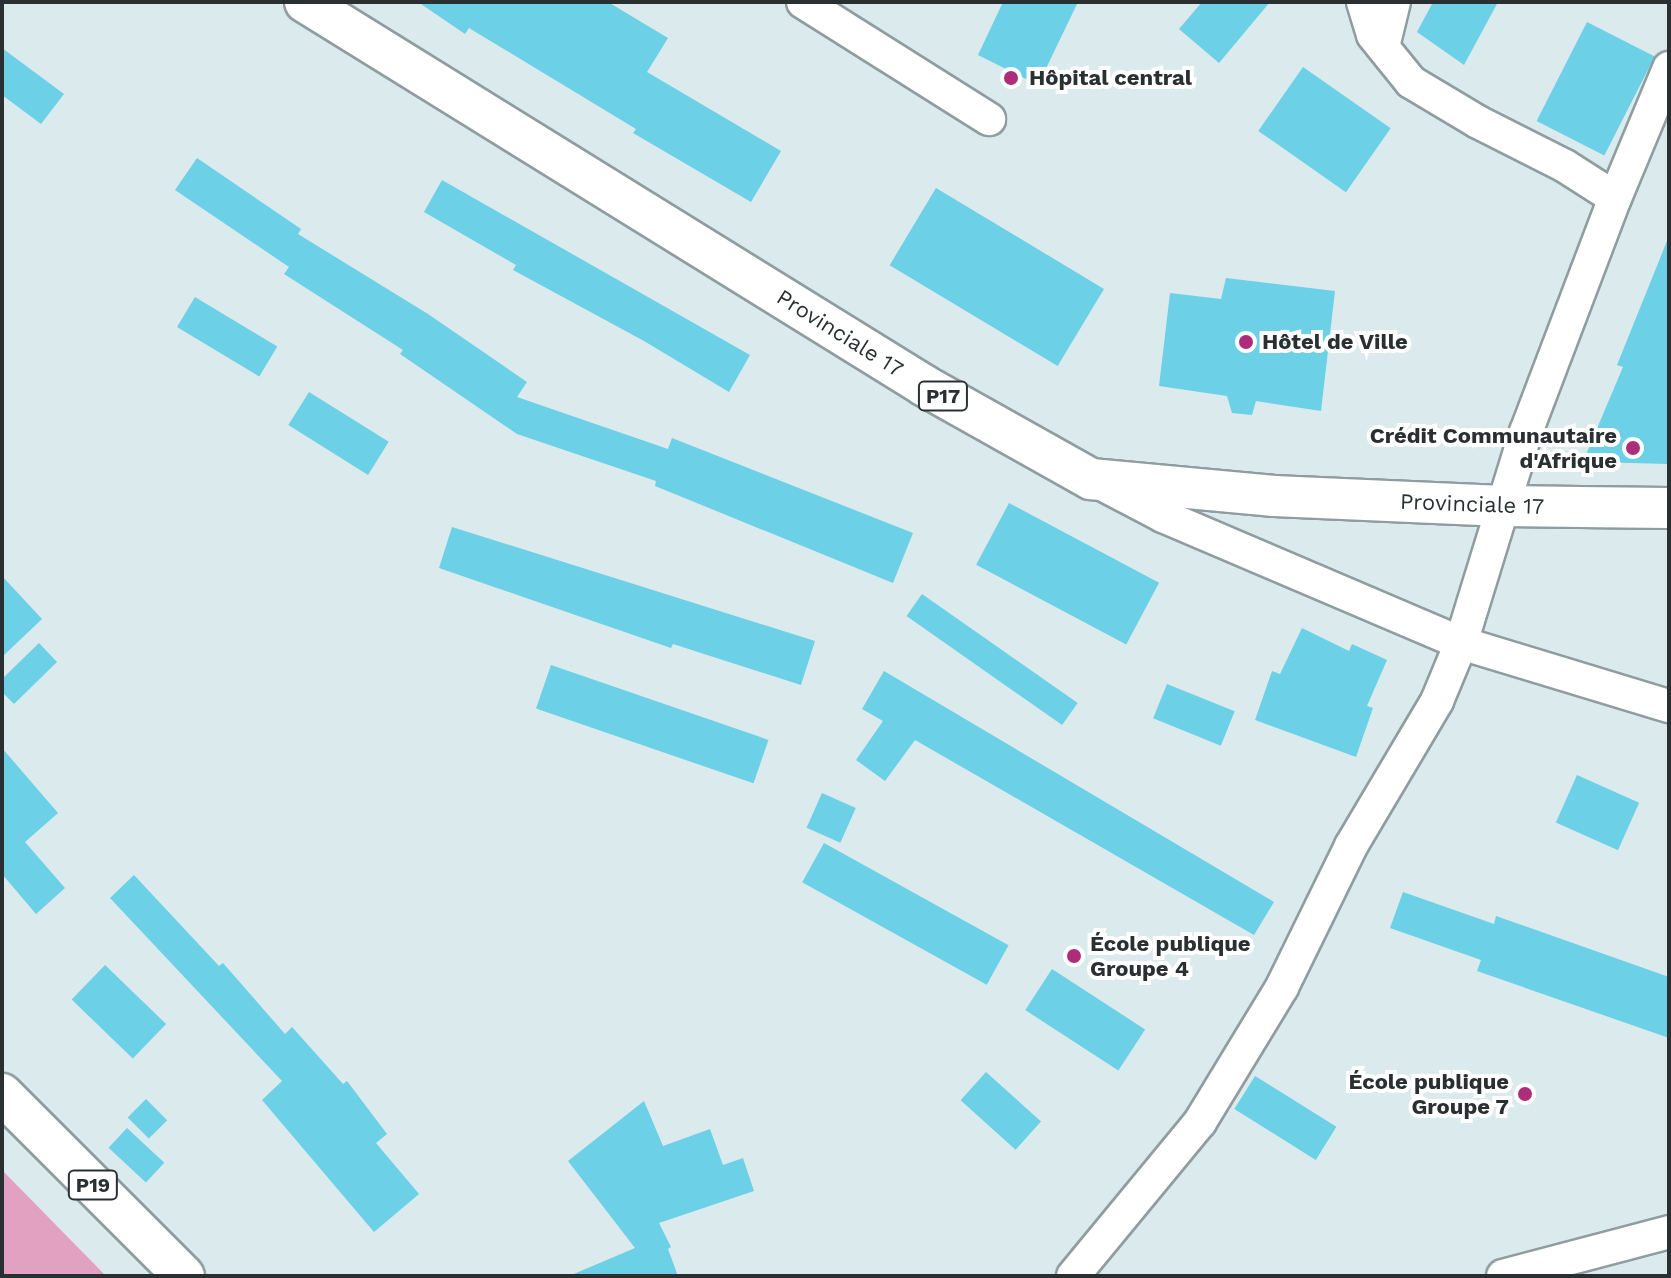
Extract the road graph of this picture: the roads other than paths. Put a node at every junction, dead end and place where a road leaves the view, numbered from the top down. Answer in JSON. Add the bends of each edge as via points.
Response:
{"nodes":[{"id":1,"x":305,"y":2,"type":"edge"},
{"id":2,"x":803,"y":2,"type":"edge"},
{"id":3,"x":1363,"y":2,"type":"edge"},
{"id":4,"x":1394,"y":2,"type":"edge"},
{"id":5,"x":1383,"y":47,"type":"junction"},
{"id":6,"x":1669,"y":68,"type":"edge"},
{"id":7,"x":989,"y":119,"type":"dead end"},
{"id":8,"x":1615,"y":198,"type":"junction"},
{"id":9,"x":1091,"y":479,"type":"junction"},
{"id":10,"x":1503,"y":506,"type":"junction"},
{"id":11,"x":1669,"y":508,"type":"edge"},
{"id":12,"x":1461,"y":643,"type":"junction"},
{"id":13,"x":1669,"y":706,"type":"edge"},
{"id":14,"x":2,"y":1094,"type":"edge"},
{"id":15,"x":1669,"y":1232,"type":"edge"},
{"id":16,"x":184,"y":1276,"type":"edge"},
{"id":17,"x":1073,"y":1276,"type":"edge"},
{"id":18,"x":1503,"y":1276,"type":"edge"}],
"edges":[{"from":1,"to":9,"type":"main road","name":"Provinciale 17","number":"P17","via":[[925,386]]},
{"from":2,"to":7,"type":"street"},
{"from":3,"to":5,"type":"street","via":[[1373,35]]},
{"from":4,"to":5,"type":"street"},
{"from":5,"to":8,"type":"street","via":[[1411,82]]},
{"from":6,"to":8,"type":"street"},
{"from":8,"to":10,"type":"street"},
{"from":9,"to":10,"type":"main road","name":"Provinciale 17","number":"P17","via":[[1206,492]]},
{"from":9,"to":12,"type":"street","via":[[1163,516]]},
{"from":10,"to":11,"type":"main road","name":"Provinciale 17","number":"P17"},
{"from":10,"to":12,"type":"street"},
{"from":12,"to":13,"type":"street"},
{"from":12,"to":17,"type":"street","via":[[1437,701],[1351,846],[1282,987],[1200,1122]]},
{"from":14,"to":16,"type":"main road","number":"P19"},
{"from":15,"to":18,"type":"street"}]}
